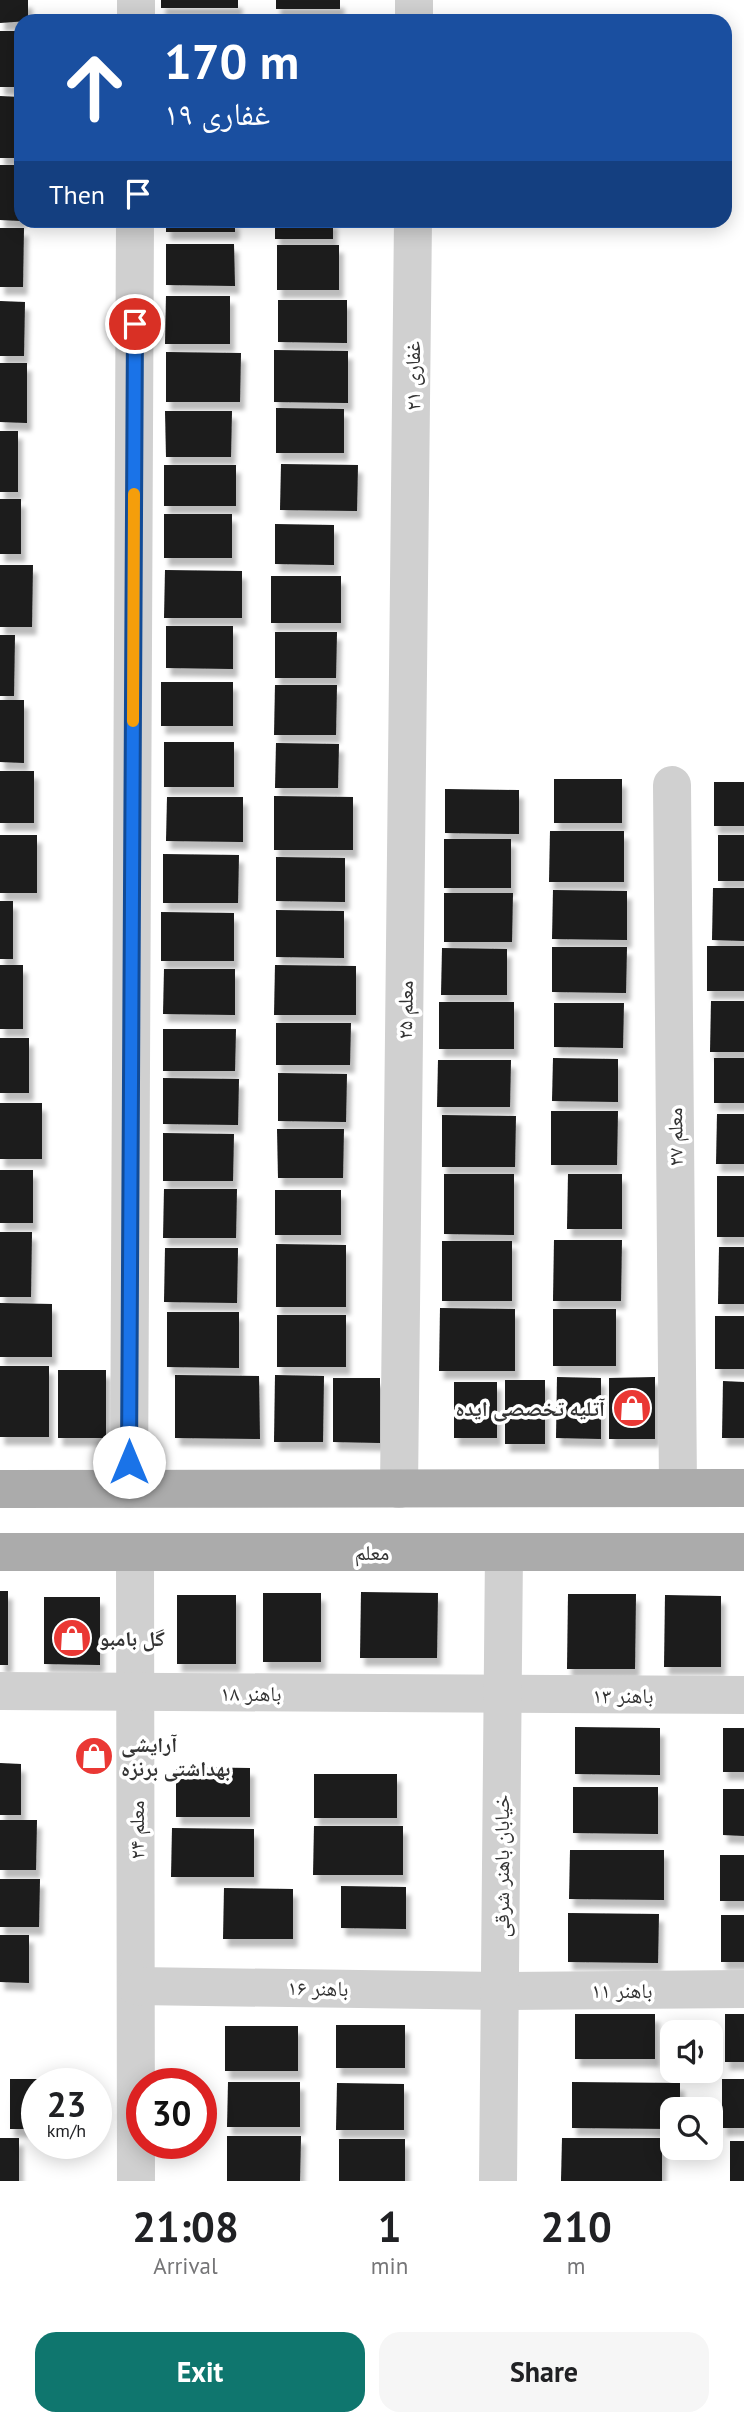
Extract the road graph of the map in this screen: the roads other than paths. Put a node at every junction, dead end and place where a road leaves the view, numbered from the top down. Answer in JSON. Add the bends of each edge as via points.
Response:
{"nodes":[{"id":1,"x":135,"y":228,"type":"edge"},
{"id":2,"x":413,"y":228,"type":"edge"},
{"id":3,"x":411,"y":531,"type":"joint"},
{"id":4,"x":672,"y":785,"type":"dead end"},
{"id":5,"x":678,"y":1488,"type":"junction"},
{"id":6,"x":744,"y":1488,"type":"edge"},
{"id":7,"x":0,"y":1489,"type":"edge"},
{"id":8,"x":129,"y":1489,"type":"junction"},
{"id":9,"x":399,"y":1489,"type":"junction"},
{"id":10,"x":0,"y":1552,"type":"edge"},
{"id":11,"x":135,"y":1552,"type":"junction"},
{"id":12,"x":504,"y":1552,"type":"junction"},
{"id":13,"x":744,"y":1552,"type":"edge"},
{"id":14,"x":0,"y":1691,"type":"edge"},
{"id":15,"x":136,"y":1692,"type":"junction"},
{"id":16,"x":501,"y":1695,"type":"junction"},
{"id":17,"x":744,"y":1695,"type":"edge"},
{"id":18,"x":136,"y":1986,"type":"junction"},
{"id":19,"x":744,"y":1989,"type":"edge"},
{"id":20,"x":500,"y":1991,"type":"junction"},
{"id":21,"x":136,"y":2181,"type":"edge"},
{"id":22,"x":498,"y":2181,"type":"edge"}],
"edges":[{"from":1,"to":8,"type":"street"},
{"from":2,"to":3,"type":"street","name":"غفاری ۲۱"},
{"from":3,"to":9,"type":"street","name":"معلم ۲۵"},
{"from":4,"to":5,"type":"street","name":"معلم ۲۷"},
{"from":5,"to":6,"type":"main road"},
{"from":5,"to":9,"type":"main road"},
{"from":7,"to":8,"type":"main road"},
{"from":8,"to":9,"type":"main road"},
{"from":10,"to":11,"type":"main road","name":"معلم"},
{"from":11,"to":12,"type":"main road","name":"معلم"},
{"from":11,"to":15,"type":"street","name":"معلم ۲۴"},
{"from":12,"to":13,"type":"main road","name":"معلم"},
{"from":12,"to":16,"type":"street","name":"خیابان باهنر شرقی"},
{"from":14,"to":15,"type":"street","name":"باهنر ۱۸"},
{"from":15,"to":16,"type":"street","name":"باهنر ۱۸"},
{"from":15,"to":18,"type":"street","name":"معلم ۲۴"},
{"from":16,"to":17,"type":"street","name":"باهنر ۱۳"},
{"from":16,"to":20,"type":"street","name":"خیابان باهنر شرقی"},
{"from":18,"to":20,"type":"street","name":"باهنر ۱۶"},
{"from":18,"to":21,"type":"street","name":"معلم ۲۴"},
{"from":19,"to":20,"type":"street","name":"باهنر ۱۱"},
{"from":20,"to":22,"type":"street","name":"خیابان باهنر شرقی"}]}
